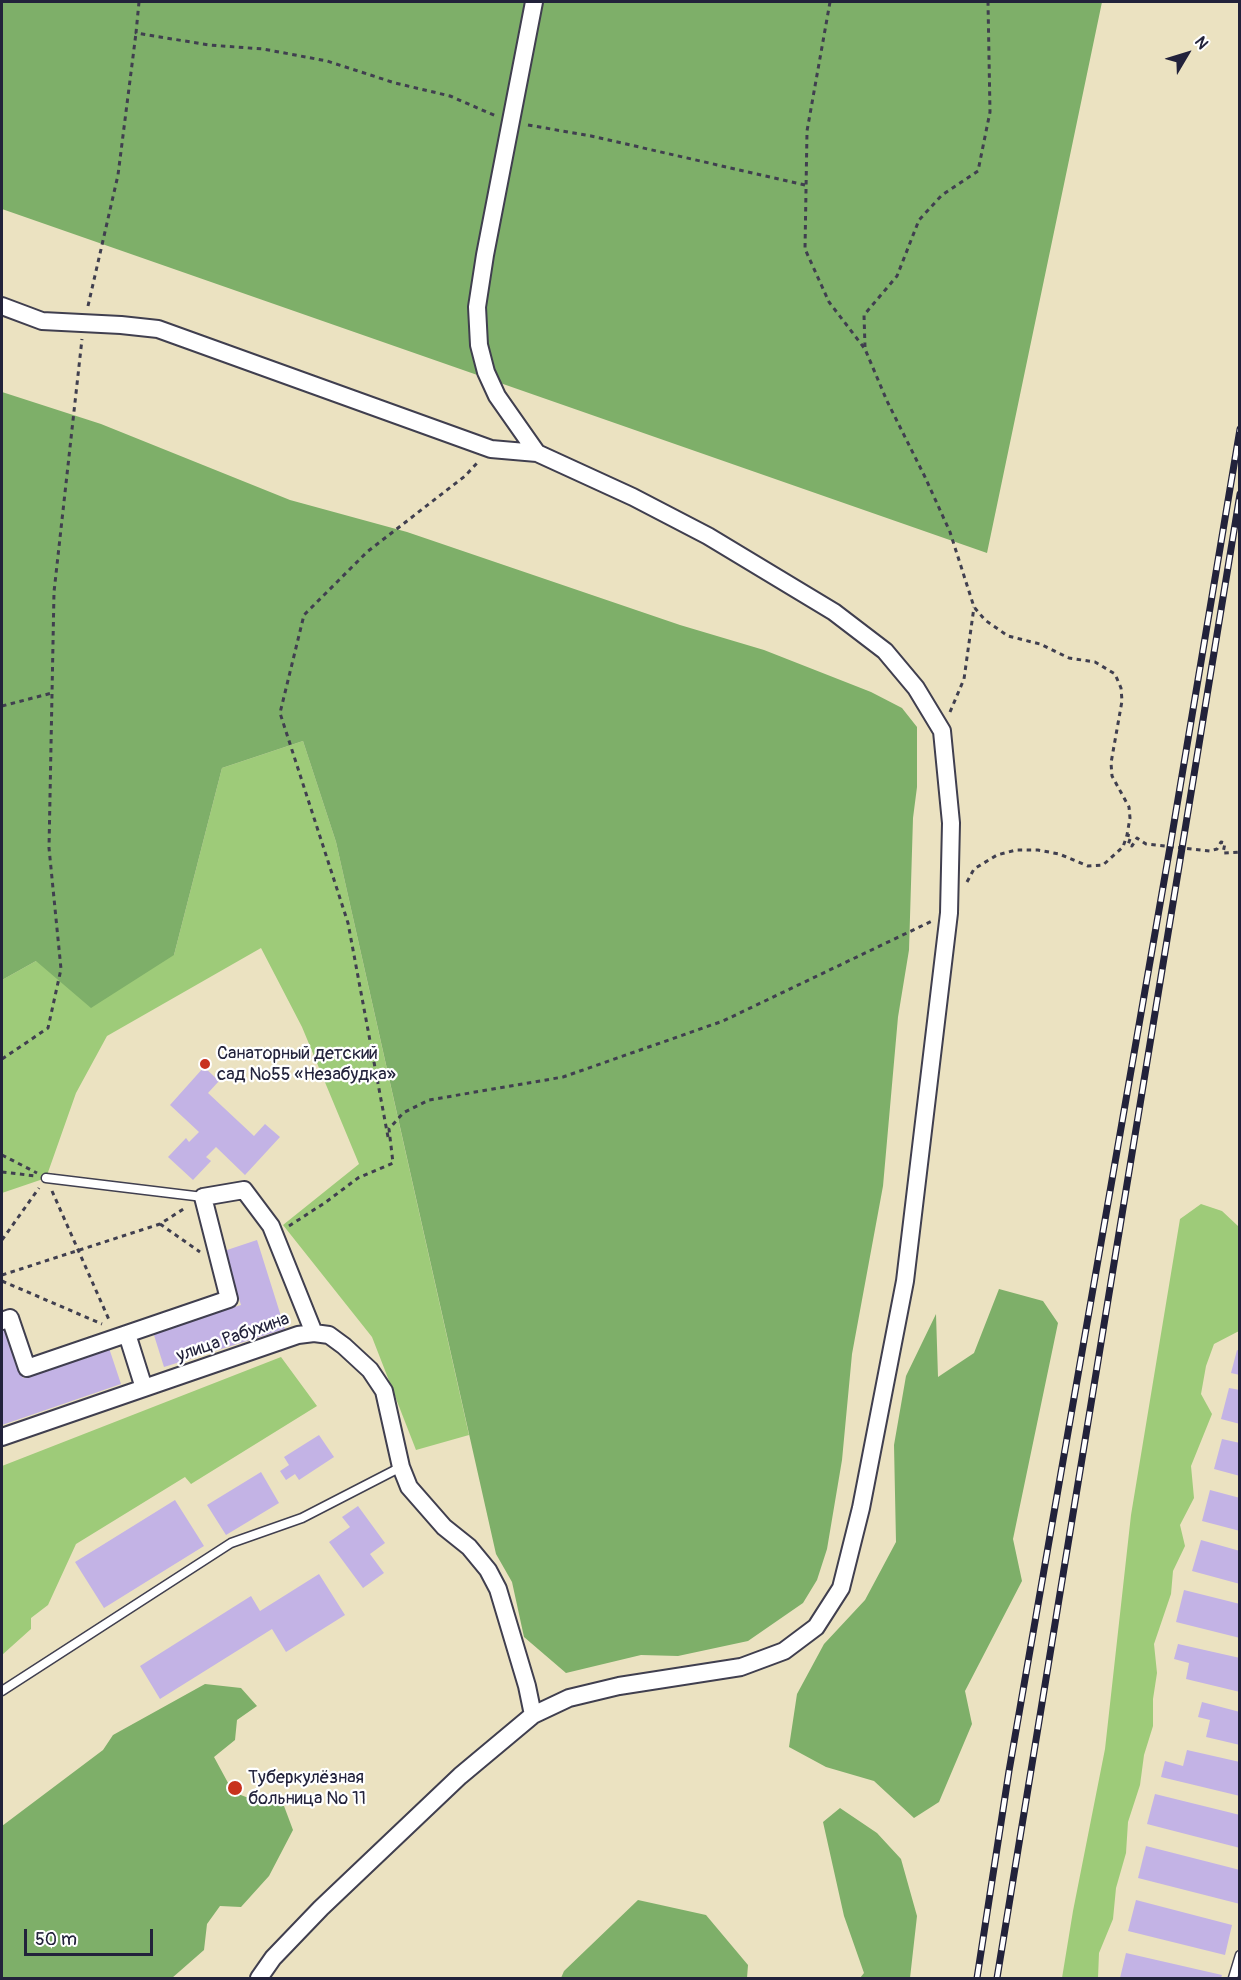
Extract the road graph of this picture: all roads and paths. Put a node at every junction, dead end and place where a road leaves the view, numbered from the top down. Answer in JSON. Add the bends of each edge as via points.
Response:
{"nodes":[{"id":1,"x":139,"y":2,"type":"edge"},
{"id":2,"x":534,"y":2,"type":"edge"},
{"id":3,"x":830,"y":2,"type":"edge"},
{"id":4,"x":988,"y":2,"type":"edge"},
{"id":5,"x":136,"y":33,"type":"junction"},
{"id":6,"x":510,"y":122,"type":"junction"},
{"id":7,"x":806,"y":185,"type":"junction"},
{"id":8,"x":2,"y":306,"type":"edge"},
{"id":9,"x":84,"y":324,"type":"junction"},
{"id":10,"x":865,"y":348,"type":"junction"},
{"id":11,"x":491,"y":449,"type":"junction"},
{"id":12,"x":537,"y":453,"type":"junction"},
{"id":13,"x":974,"y":607,"type":"junction"},
{"id":14,"x":52,"y":693,"type":"junction"},
{"id":15,"x":2,"y":706,"type":"edge"},
{"id":16,"x":942,"y":731,"type":"junction"},
{"id":17,"x":1127,"y":835,"type":"junction"},
{"id":18,"x":1239,"y":852,"type":"edge"},
{"id":19,"x":964,"y":887,"type":"dead end"},
{"id":20,"x":949,"y":913,"type":"junction"},
{"id":21,"x":2,"y":1059,"type":"edge"},
{"id":22,"x":2,"y":1155,"type":"edge"},
{"id":23,"x":393,"y":1163,"type":"junction"},
{"id":24,"x":2,"y":1172,"type":"edge"},
{"id":25,"x":46,"y":1178,"type":"junction"},
{"id":26,"x":203,"y":1197,"type":"junction"},
{"id":27,"x":160,"y":1224,"type":"junction"},
{"id":28,"x":274,"y":1233,"type":"junction"},
{"id":29,"x":2,"y":1240,"type":"edge"},
{"id":30,"x":78,"y":1250,"type":"junction"},
{"id":31,"x":221,"y":1265,"type":"junction"},
{"id":32,"x":2,"y":1275,"type":"edge"},
{"id":33,"x":2,"y":1281,"type":"edge"},
{"id":34,"x":2,"y":1321,"type":"edge"},
{"id":35,"x":314,"y":1333,"type":"junction"},
{"id":36,"x":127,"y":1334,"type":"junction"},
{"id":37,"x":144,"y":1388,"type":"junction"},
{"id":38,"x":2,"y":1437,"type":"edge"},
{"id":39,"x":401,"y":1467,"type":"junction"},
{"id":40,"x":2,"y":1691,"type":"edge"},
{"id":41,"x":533,"y":1715,"type":"junction"},
{"id":42,"x":1239,"y":1954,"type":"edge"},
{"id":43,"x":259,"y":1978,"type":"edge"},
{"id":44,"x":1233,"y":1978,"type":"edge"}],
"edges":[{"from":1,"to":5,"type":"path"},
{"from":2,"to":6,"type":"street"},
{"from":3,"to":7,"type":"path","via":[[807,130]]},
{"from":4,"to":10,"type":"path","via":[[990,112],[978,171],[942,195],[919,220],[897,276],[864,315]]},
{"from":5,"to":6,"type":"path","via":[[327,61],[450,96]]},
{"from":5,"to":9,"type":"path","via":[[118,175]]},
{"from":6,"to":7,"type":"path","via":[[591,136]]},
{"from":6,"to":12,"type":"street","via":[[477,307],[479,345],[497,396]]},
{"from":7,"to":10,"type":"path","via":[[805,249],[829,302]]},
{"from":8,"to":9,"type":"street","via":[[42,321]]},
{"from":9,"to":11,"type":"street","via":[[158,329]]},
{"from":9,"to":14,"type":"path","via":[[54,592]]},
{"from":10,"to":13,"type":"path","via":[[886,401],[950,532]]},
{"from":11,"to":12,"type":"street"},
{"from":11,"to":23,"type":"path","via":[[465,476],[367,552],[304,615],[280,713],[348,923]]},
{"from":12,"to":16,"type":"street","via":[[708,536],[834,612],[885,651],[916,688]]},
{"from":13,"to":16,"type":"path","via":[[964,679]]},
{"from":13,"to":17,"type":"path","via":[[985,621],[1008,636],[1040,644],[1069,658],[1095,662],[1115,674],[1122,701],[1111,763],[1112,776],[1129,807]]},
{"from":14,"to":15,"type":"path"},
{"from":14,"to":21,"type":"path","via":[[49,848],[61,969],[48,1028]]},
{"from":16,"to":20,"type":"street","via":[[951,823]]},
{"from":17,"to":18,"type":"path","via":[[1131,836],[1128,845],[1132,846],[1137,837],[1146,844],[1210,851],[1218,849],[1221,842],[1225,843],[1223,854]]},
{"from":17,"to":19,"type":"path","via":[[1123,847],[1103,865],[1088,866],[1038,850],[1016,850],[997,855],[974,870]]},
{"from":20,"to":23,"type":"path","via":[[723,1021],[563,1077],[429,1100],[403,1113],[389,1129]]},
{"from":20,"to":41,"type":"street","via":[[904,1281],[861,1508],[841,1588],[816,1627],[784,1651],[741,1667],[568,1698]]},
{"from":22,"to":25,"type":"path"},
{"from":23,"to":28,"type":"path","via":[[358,1178]]},
{"from":24,"to":25,"type":"path"},
{"from":25,"to":26,"type":"lane"},
{"from":25,"to":29,"type":"path"},
{"from":25,"to":30,"type":"path"},
{"from":26,"to":27,"type":"path"},
{"from":26,"to":28,"type":"street","via":[[244,1190]]},
{"from":26,"to":31,"type":"street"},
{"from":27,"to":30,"type":"path"},
{"from":27,"to":31,"type":"path"},
{"from":28,"to":35,"type":"street"},
{"from":30,"to":32,"type":"path"},
{"from":30,"to":33,"type":"path","via":[[113,1328]]},
{"from":31,"to":36,"type":"street","via":[[229,1299]]},
{"from":34,"to":36,"type":"street","via":[[10,1318],[27,1368]]},
{"from":35,"to":37,"type":"street","name":"улица Рабухина","via":[[298,1335]]},
{"from":35,"to":39,"type":"street","name":"улица Рабухина","via":[[329,1335],[344,1346],[370,1370],[384,1391]]},
{"from":36,"to":37,"type":"street"},
{"from":37,"to":38,"type":"street","name":"улица Рабухина"},
{"from":39,"to":40,"type":"lane","via":[[302,1518],[231,1543]]},
{"from":39,"to":41,"type":"street","name":"улица Рабухина","via":[[409,1487],[426,1509],[469,1547],[498,1588]]},
{"from":41,"to":43,"type":"street","via":[[460,1776],[321,1908]]},
{"from":42,"to":44,"type":"lane"}]}
